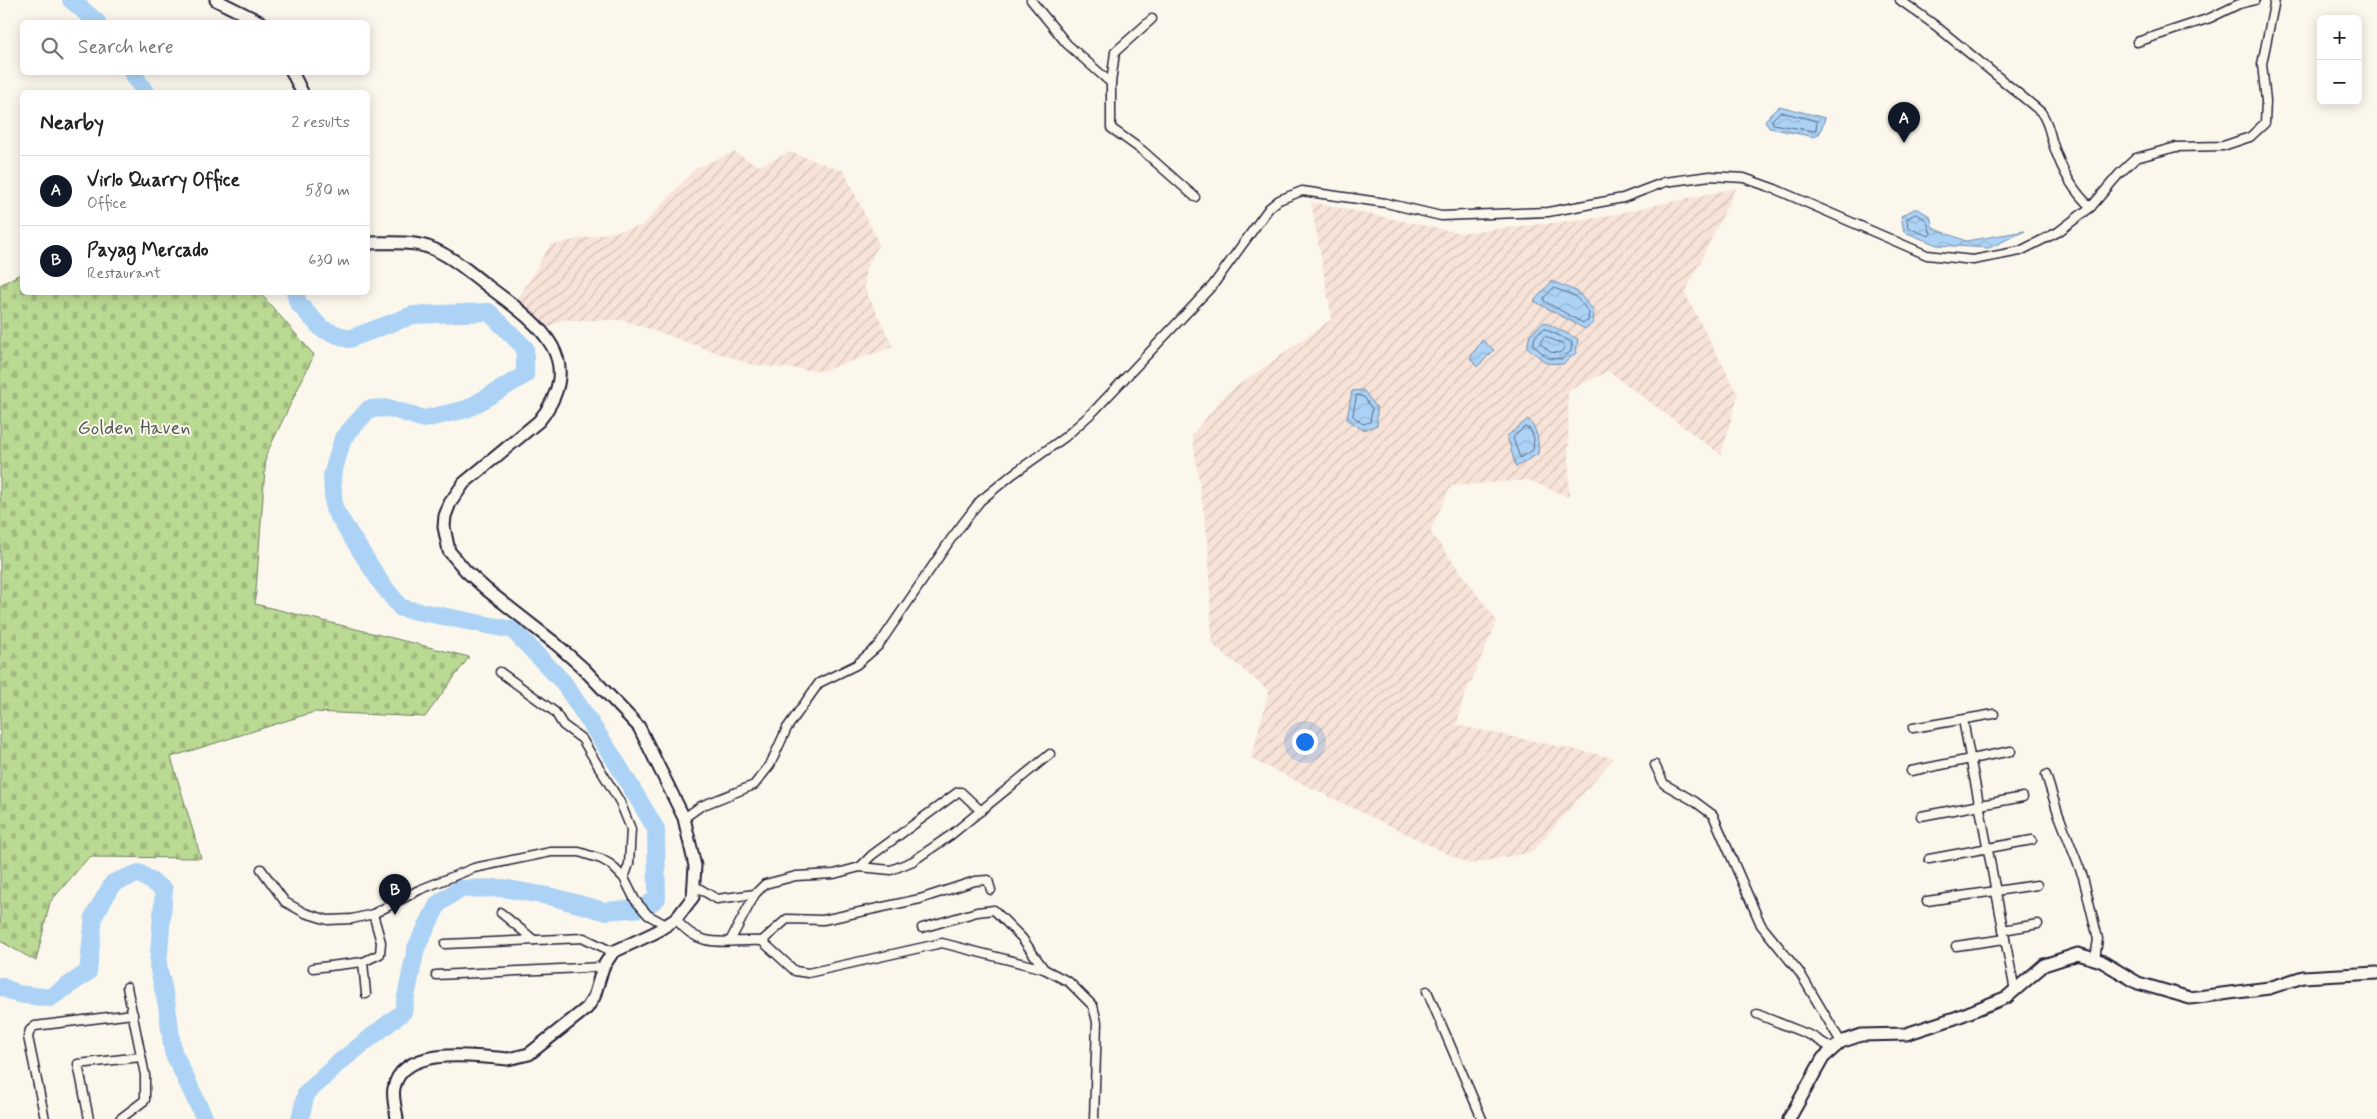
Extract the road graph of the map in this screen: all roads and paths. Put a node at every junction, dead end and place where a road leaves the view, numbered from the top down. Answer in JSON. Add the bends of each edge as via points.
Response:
{"nodes":[{"id":1,"x":216,"y":0,"type":"edge"},
{"id":2,"x":1031,"y":0,"type":"edge"},
{"id":3,"x":1900,"y":0,"type":"edge"},
{"id":4,"x":2255,"y":0,"type":"edge"},
{"id":5,"x":2275,"y":0,"type":"edge"},
{"id":6,"x":1152,"y":19,"type":"dead end"},
{"id":7,"x":256,"y":20,"type":"edge"},
{"id":8,"x":2137,"y":42,"type":"dead end"},
{"id":9,"x":294,"y":75,"type":"edge"},
{"id":10,"x":1111,"y":83,"type":"junction"},
{"id":11,"x":301,"y":90,"type":"edge"},
{"id":12,"x":1195,"y":197,"type":"dead end"},
{"id":13,"x":2091,"y":208,"type":"junction"},
{"id":14,"x":370,"y":243,"type":"edge"},
{"id":15,"x":500,"y":672,"type":"dead end"},
{"id":16,"x":1994,"y":714,"type":"dead end"},
{"id":17,"x":1963,"y":720,"type":"junction"},
{"id":18,"x":1913,"y":728,"type":"dead end"},
{"id":19,"x":2011,"y":751,"type":"dead end"},
{"id":20,"x":1050,"y":754,"type":"dead end"},
{"id":21,"x":1970,"y":759,"type":"junction"},
{"id":22,"x":1655,"y":765,"type":"dead end"},
{"id":23,"x":1911,"y":770,"type":"dead end"},
{"id":24,"x":2046,"y":775,"type":"dead end"},
{"id":25,"x":2023,"y":797,"type":"dead end"},
{"id":26,"x":1979,"y":805,"type":"junction"},
{"id":27,"x":981,"y":811,"type":"junction"},
{"id":28,"x":1921,"y":816,"type":"dead end"},
{"id":29,"x":684,"y":818,"type":"junction"},
{"id":30,"x":2032,"y":840,"type":"dead end"},
{"id":31,"x":1987,"y":848,"type":"junction"},
{"id":32,"x":1929,"y":859,"type":"dead end"},
{"id":33,"x":860,"y":868,"type":"junction"},
{"id":34,"x":261,"y":869,"type":"dead end"},
{"id":35,"x":624,"y":878,"type":"junction"},
{"id":36,"x":2037,"y":885,"type":"dead end"},
{"id":37,"x":695,"y":886,"type":"junction"},
{"id":38,"x":991,"y":890,"type":"dead end"},
{"id":39,"x":1996,"y":893,"type":"junction"},
{"id":40,"x":754,"y":894,"type":"junction"},
{"id":41,"x":1927,"y":901,"type":"dead end"},
{"id":42,"x":501,"y":913,"type":"dead end"},
{"id":43,"x":373,"y":914,"type":"junction"},
{"id":44,"x":671,"y":922,"type":"junction"},
{"id":45,"x":2038,"y":924,"type":"dead end"},
{"id":46,"x":922,"y":928,"type":"dead end"},
{"id":47,"x":2003,"y":930,"type":"junction"},
{"id":48,"x":2005,"y":938,"type":"junction"},
{"id":49,"x":534,"y":940,"type":"junction"},
{"id":50,"x":730,"y":941,"type":"junction"},
{"id":51,"x":762,"y":942,"type":"junction"},
{"id":52,"x":445,"y":944,"type":"dead end"},
{"id":53,"x":1956,"y":946,"type":"dead end"},
{"id":54,"x":614,"y":952,"type":"junction"},
{"id":55,"x":2095,"y":959,"type":"junction"},
{"id":56,"x":363,"y":962,"type":"junction"},
{"id":57,"x":603,"y":967,"type":"junction"},
{"id":58,"x":313,"y":968,"type":"dead end"},
{"id":59,"x":1044,"y":969,"type":"junction"},
{"id":60,"x":2377,"y":972,"type":"edge"},
{"id":61,"x":436,"y":975,"type":"dead end"},
{"id":62,"x":127,"y":987,"type":"dead end"},
{"id":63,"x":1427,"y":991,"type":"dead end"},
{"id":64,"x":2015,"y":991,"type":"junction"},
{"id":65,"x":366,"y":994,"type":"dead end"},
{"id":66,"x":133,"y":1014,"type":"junction"},
{"id":67,"x":1757,"y":1014,"type":"dead end"},
{"id":68,"x":1837,"y":1046,"type":"junction"},
{"id":69,"x":141,"y":1057,"type":"junction"},
{"id":70,"x":45,"y":1119,"type":"edge"},
{"id":71,"x":89,"y":1119,"type":"edge"},
{"id":72,"x":120,"y":1119,"type":"edge"},
{"id":73,"x":397,"y":1119,"type":"edge"},
{"id":74,"x":1094,"y":1119,"type":"edge"},
{"id":75,"x":1482,"y":1119,"type":"edge"},
{"id":76,"x":1789,"y":1119,"type":"edge"}],
"edges":[{"from":1,"to":7,"type":"main road"},
{"from":2,"to":10,"type":"street","via":[[1067,44]]},
{"from":3,"to":13,"type":"street","via":[[2041,112],[2077,196]]},
{"from":4,"to":8,"type":"street"},
{"from":5,"to":13,"type":"street","via":[[2262,64],[2265,123],[2250,137],[2223,146],[2176,147],[2136,158]]},
{"from":6,"to":10,"type":"street","via":[[1115,52]]},
{"from":9,"to":11,"type":"main road"},
{"from":10,"to":12,"type":"street","via":[[1111,128],[1143,151]]},
{"from":13,"to":29,"type":"street","via":[[2058,232],[2020,251],[1973,260],[1927,255],[1744,178],[1710,176],[1665,182],[1623,198],[1548,212],[1490,215],[1441,216],[1386,203],[1302,191],[1279,200],[1269,208],[1212,285],[1094,411],[980,501],[878,646],[856,665],[819,682],[787,728],[770,765],[754,785],[701,806]]},
{"from":14,"to":29,"type":"main road","via":[[415,244],[437,251],[527,316],[550,340],[558,360],[559,374],[548,409],[539,421],[456,493],[445,516],[445,539],[449,551],[466,571],[556,644],[639,726]]},
{"from":15,"to":35,"type":"street","via":[[554,712],[563,725],[587,746],[632,829],[629,864]]},
{"from":16,"to":17,"type":"street"},
{"from":17,"to":18,"type":"street"},
{"from":17,"to":21,"type":"street"},
{"from":19,"to":21,"type":"street"},
{"from":20,"to":27,"type":"street"},
{"from":21,"to":23,"type":"street"},
{"from":21,"to":26,"type":"street"},
{"from":22,"to":68,"type":"street","via":[[1664,784],[1713,815],[1761,925],[1800,972]]},
{"from":24,"to":55,"type":"street","via":[[2083,878],[2098,939]]},
{"from":25,"to":26,"type":"street"},
{"from":26,"to":28,"type":"street"},
{"from":26,"to":31,"type":"street"},
{"from":27,"to":33,"type":"street","via":[[913,861],[891,870]]},
{"from":27,"to":33,"type":"street","via":[[961,792],[955,793],[872,855]]},
{"from":29,"to":37,"type":"main road","via":[[693,851]]},
{"from":30,"to":31,"type":"street"},
{"from":31,"to":32,"type":"street"},
{"from":31,"to":39,"type":"street"},
{"from":33,"to":40,"type":"street","via":[[788,878],[765,884]]},
{"from":34,"to":43,"type":"street","via":[[286,902],[305,913],[328,920]]},
{"from":35,"to":43,"type":"street","via":[[602,859],[579,852],[551,852],[474,868]]},
{"from":35,"to":44,"type":"street","via":[[635,900],[648,914]]},
{"from":36,"to":39,"type":"street"},
{"from":37,"to":40,"type":"street","via":[[717,899]]},
{"from":37,"to":44,"type":"main road","via":[[687,907]]},
{"from":38,"to":51,"type":"street","via":[[988,880],[975,880],[920,899],[823,920],[787,919]]},
{"from":39,"to":41,"type":"street"},
{"from":39,"to":47,"type":"street"},
{"from":40,"to":50,"type":"street"},
{"from":42,"to":49,"type":"street"},
{"from":43,"to":56,"type":"street","via":[[381,942],[380,954]]},
{"from":44,"to":50,"type":"street","via":[[701,940],[714,943]]},
{"from":44,"to":54,"type":"main road"},
{"from":45,"to":47,"type":"street"},
{"from":46,"to":59,"type":"street","via":[[994,910],[1022,938]]},
{"from":47,"to":48,"type":"street"},
{"from":48,"to":53,"type":"street"},
{"from":48,"to":64,"type":"street"},
{"from":49,"to":52,"type":"street"},
{"from":49,"to":54,"type":"street","via":[[584,938]]},
{"from":50,"to":51,"type":"street"},
{"from":51,"to":59,"type":"street","via":[[795,971],[808,973],[942,943]]},
{"from":54,"to":57,"type":"main road"},
{"from":55,"to":60,"type":"main road","via":[[2138,983],[2190,998],[2269,988],[2303,977]]},
{"from":55,"to":64,"type":"main road","via":[[2078,954],[2044,965]]},
{"from":56,"to":58,"type":"street"},
{"from":56,"to":65,"type":"street"},
{"from":57,"to":61,"type":"street"},
{"from":57,"to":73,"type":"main road","via":[[594,997],[587,1008],[528,1054],[508,1059],[439,1056],[411,1064],[402,1071],[394,1088]]},
{"from":59,"to":74,"type":"street","via":[[1069,982],[1093,1006],[1097,1022]]},
{"from":62,"to":66,"type":"street"},
{"from":63,"to":75,"type":"street"},
{"from":64,"to":68,"type":"main road","via":[[1998,1001],[1906,1034],[1861,1035]]},
{"from":66,"to":69,"type":"street"},
{"from":66,"to":70,"type":"street","via":[[35,1026],[30,1030],[28,1037]]},
{"from":67,"to":68,"type":"street"},
{"from":68,"to":76,"type":"main road","via":[[1823,1058]]},
{"from":69,"to":71,"type":"street","via":[[78,1064]]},
{"from":69,"to":72,"type":"street","via":[[145,1100]]}]}
